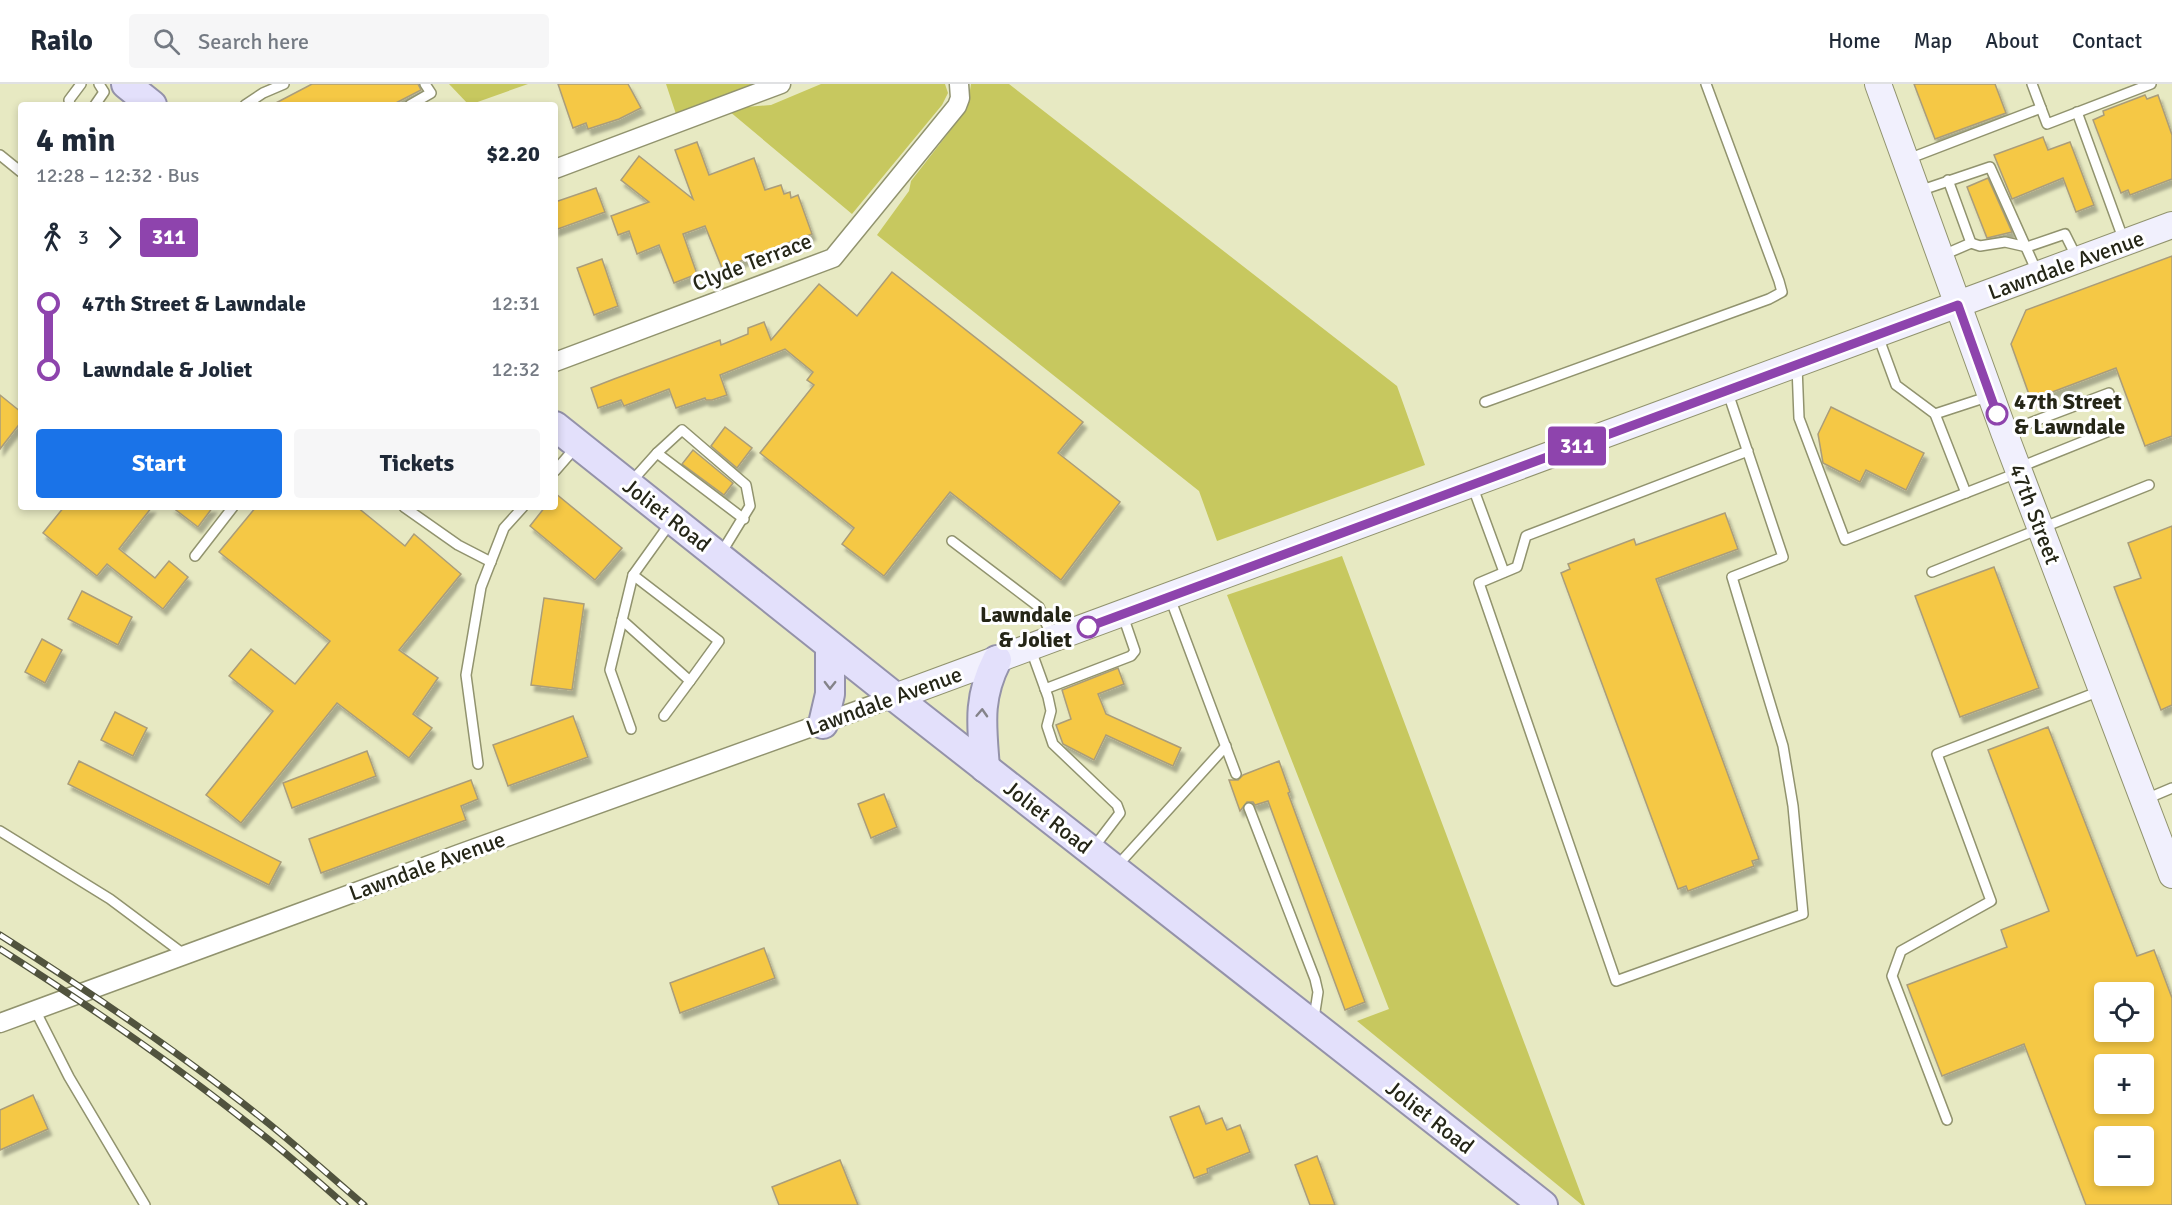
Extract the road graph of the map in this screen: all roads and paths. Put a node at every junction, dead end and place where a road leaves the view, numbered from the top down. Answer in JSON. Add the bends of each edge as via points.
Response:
{"nodes":[{"id":1,"x":81,"y":84,"type":"edge"},
{"id":2,"x":99,"y":84,"type":"edge"},
{"id":3,"x":126,"y":84,"type":"edge"},
{"id":4,"x":284,"y":84,"type":"edge"},
{"id":5,"x":425,"y":84,"type":"edge"},
{"id":6,"x":781,"y":84,"type":"edge"},
{"id":7,"x":1706,"y":84,"type":"edge"},
{"id":8,"x":1878,"y":84,"type":"edge"},
{"id":9,"x":2032,"y":84,"type":"edge"},
{"id":10,"x":2151,"y":84,"type":"edge"},
{"id":11,"x":959,"y":86,"type":"edge"},
{"id":12,"x":69,"y":102,"type":"edge"},
{"id":13,"x":96,"y":102,"type":"edge"},
{"id":14,"x":148,"y":102,"type":"edge"},
{"id":15,"x":250,"y":102,"type":"edge"},
{"id":16,"x":415,"y":102,"type":"edge"},
{"id":17,"x":2041,"y":108,"type":"junction"},
{"id":18,"x":2078,"y":112,"type":"junction"},
{"id":19,"x":0,"y":155,"type":"edge"},
{"id":20,"x":1906,"y":160,"type":"junction"},
{"id":21,"x":558,"y":168,"type":"edge"},
{"id":22,"x":18,"y":170,"type":"edge"},
{"id":23,"x":1948,"y":180,"type":"junction"},
{"id":24,"x":1917,"y":192,"type":"junction"},
{"id":25,"x":2172,"y":225,"type":"edge"},
{"id":26,"x":1971,"y":243,"type":"junction"},
{"id":27,"x":2125,"y":243,"type":"junction"},
{"id":28,"x":2027,"y":247,"type":"junction"},
{"id":29,"x":1941,"y":257,"type":"junction"},
{"id":30,"x":2079,"y":260,"type":"junction"},
{"id":31,"x":2039,"y":275,"type":"junction"},
{"id":32,"x":1958,"y":305,"type":"junction"},
{"id":33,"x":1877,"y":335,"type":"junction"},
{"id":34,"x":558,"y":361,"type":"edge"},
{"id":35,"x":1797,"y":365,"type":"junction"},
{"id":36,"x":1728,"y":390,"type":"junction"},
{"id":37,"x":2109,"y":393,"type":"dead end"},
{"id":38,"x":1991,"y":395,"type":"junction"},
{"id":39,"x":1485,"y":402,"type":"dead end"},
{"id":40,"x":1935,"y":414,"type":"junction"},
{"id":41,"x":558,"y":428,"type":"edge"},
{"id":42,"x":2117,"y":428,"type":"dead end"},
{"id":43,"x":2004,"y":432,"type":"junction"},
{"id":44,"x":578,"y":444,"type":"junction"},
{"id":45,"x":1748,"y":451,"type":"junction"},
{"id":46,"x":657,"y":453,"type":"junction"},
{"id":47,"x":558,"y":467,"type":"edge"},
{"id":48,"x":2019,"y":470,"type":"junction"},
{"id":49,"x":1472,"y":484,"type":"junction"},
{"id":50,"x":628,"y":485,"type":"junction"},
{"id":51,"x":2149,"y":485,"type":"dead end"},
{"id":52,"x":1966,"y":493,"type":"junction"},
{"id":53,"x":231,"y":510,"type":"edge"},
{"id":54,"x":408,"y":510,"type":"edge"},
{"id":55,"x":520,"y":510,"type":"edge"},
{"id":56,"x":744,"y":519,"type":"junction"},
{"id":57,"x":672,"y":520,"type":"junction"},
{"id":58,"x":2041,"y":529,"type":"junction"},
{"id":59,"x":952,"y":541,"type":"dead end"},
{"id":60,"x":195,"y":556,"type":"dead end"},
{"id":61,"x":719,"y":557,"type":"junction"},
{"id":62,"x":491,"y":562,"type":"junction"},
{"id":63,"x":1504,"y":572,"type":"junction"},
{"id":64,"x":1932,"y":572,"type":"dead end"},
{"id":65,"x":633,"y":575,"type":"junction"},
{"id":66,"x":1169,"y":596,"type":"junction"},
{"id":67,"x":1122,"y":614,"type":"junction"},
{"id":68,"x":622,"y":621,"type":"junction"},
{"id":69,"x":1042,"y":643,"type":"junction"},
{"id":70,"x":830,"y":646,"type":"junction"},
{"id":71,"x":997,"y":660,"type":"junction"},
{"id":72,"x":690,"y":681,"type":"junction"},
{"id":73,"x":1045,"y":689,"type":"junction"},
{"id":74,"x":2102,"y":690,"type":"junction"},
{"id":75,"x":895,"y":698,"type":"junction"},
{"id":76,"x":663,"y":716,"type":"dead end"},
{"id":77,"x":823,"y":724,"type":"junction"},
{"id":78,"x":631,"y":729,"type":"dead end"},
{"id":79,"x":1226,"y":746,"type":"junction"},
{"id":80,"x":478,"y":764,"type":"dead end"},
{"id":81,"x":985,"y":768,"type":"junction"},
{"id":82,"x":1236,"y":774,"type":"dead end"},
{"id":83,"x":2172,"y":789,"type":"edge"},
{"id":84,"x":2144,"y":800,"type":"junction"},
{"id":85,"x":1249,"y":808,"type":"dead end"},
{"id":86,"x":0,"y":831,"type":"edge"},
{"id":87,"x":1090,"y":851,"type":"junction"},
{"id":88,"x":1114,"y":869,"type":"junction"},
{"id":89,"x":2172,"y":875,"type":"edge"},
{"id":90,"x":186,"y":955,"type":"junction"},
{"id":91,"x":35,"y":1010,"type":"junction"},
{"id":92,"x":0,"y":1023,"type":"edge"},
{"id":93,"x":1313,"y":1025,"type":"junction"},
{"id":94,"x":1947,"y":1120,"type":"dead end"},
{"id":95,"x":144,"y":1205,"type":"edge"},
{"id":96,"x":1543,"y":1205,"type":"edge"}],
"edges":[{"from":1,"to":12,"type":"lane"},
{"from":2,"to":13,"type":"lane","via":[[104,92]]},
{"from":3,"to":14,"type":"main road"},
{"from":4,"to":15,"type":"lane"},
{"from":5,"to":16,"type":"lane","via":[[431,93]]},
{"from":6,"to":21,"type":"street"},
{"from":7,"to":39,"type":"lane","via":[[1782,292]]},
{"from":8,"to":20,"type":"street","name":"47th Street"},
{"from":9,"to":17,"type":"lane"},
{"from":10,"to":18,"type":"lane"},
{"from":11,"to":34,"type":"street","name":"Clyde Terrace","via":[[957,106],[833,258]]},
{"from":17,"to":18,"type":"lane","via":[[2047,124]]},
{"from":17,"to":20,"type":"lane"},
{"from":18,"to":27,"type":"lane"},
{"from":19,"to":22,"type":"lane"},
{"from":20,"to":24,"type":"street","name":"47th Street"},
{"from":23,"to":24,"type":"lane"},
{"from":23,"to":26,"type":"lane"},
{"from":23,"to":28,"type":"lane","via":[[1990,167]]},
{"from":24,"to":29,"type":"street","name":"47th Street"},
{"from":25,"to":27,"type":"street","name":"Lawndale Avenue"},
{"from":26,"to":28,"type":"lane"},
{"from":26,"to":29,"type":"lane"},
{"from":27,"to":30,"type":"street","name":"Lawndale Avenue"},
{"from":28,"to":30,"type":"lane","via":[[2065,234]]},
{"from":28,"to":31,"type":"lane"},
{"from":29,"to":32,"type":"street","name":"47th Street"},
{"from":30,"to":31,"type":"street","name":"Lawndale Avenue"},
{"from":31,"to":32,"type":"street","name":"Lawndale Avenue"},
{"from":32,"to":33,"type":"street","name":"Lawndale Avenue"},
{"from":32,"to":38,"type":"street","name":"47th Street"},
{"from":33,"to":35,"type":"street","name":"Lawndale Avenue"},
{"from":33,"to":40,"type":"lane","via":[[1896,385]]},
{"from":35,"to":36,"type":"street","name":"Lawndale Avenue"},
{"from":35,"to":52,"type":"lane","via":[[1799,418],[1845,540]]},
{"from":36,"to":45,"type":"lane"},
{"from":36,"to":49,"type":"street","name":"Lawndale Avenue"},
{"from":37,"to":43,"type":"lane"},
{"from":38,"to":40,"type":"lane"},
{"from":38,"to":43,"type":"street","name":"47th Street"},
{"from":40,"to":52,"type":"lane"},
{"from":41,"to":44,"type":"main road","name":"Joliet Road"},
{"from":42,"to":48,"type":"lane"},
{"from":43,"to":48,"type":"street","name":"47th Street"},
{"from":44,"to":47,"type":"lane"},
{"from":44,"to":50,"type":"main road","name":"Joliet Road"},
{"from":45,"to":63,"type":"lane","via":[[1526,536],[1516,567]]},
{"from":45,"to":63,"type":"lane","via":[[1783,557],[1732,577],[1783,746],[1803,914],[1616,981],[1479,583]]},
{"from":46,"to":50,"type":"lane"},
{"from":46,"to":56,"type":"lane"},
{"from":46,"to":56,"type":"lane","via":[[682,430],[746,485],[750,506]]},
{"from":48,"to":52,"type":"lane"},
{"from":48,"to":58,"type":"street","name":"47th Street"},
{"from":49,"to":63,"type":"lane"},
{"from":49,"to":66,"type":"street","name":"Lawndale Avenue"},
{"from":50,"to":57,"type":"main road","name":"Joliet Road"},
{"from":51,"to":58,"type":"lane"},
{"from":53,"to":60,"type":"lane"},
{"from":54,"to":62,"type":"lane","via":[[458,545]]},
{"from":55,"to":62,"type":"lane","via":[[504,528]]},
{"from":56,"to":61,"type":"lane"},
{"from":57,"to":61,"type":"main road","name":"Joliet Road"},
{"from":57,"to":65,"type":"lane"},
{"from":58,"to":64,"type":"lane"},
{"from":58,"to":74,"type":"street","name":"47th Street"},
{"from":59,"to":69,"type":"lane","via":[[1039,607]]},
{"from":61,"to":70,"type":"main road","name":"Joliet Road"},
{"from":62,"to":80,"type":"lane","via":[[482,587],[466,675]]},
{"from":65,"to":68,"type":"lane"},
{"from":65,"to":72,"type":"lane","via":[[718,641]]},
{"from":66,"to":67,"type":"street","name":"Lawndale Avenue"},
{"from":66,"to":79,"type":"lane"},
{"from":67,"to":69,"type":"street","name":"Lawndale Avenue"},
{"from":67,"to":73,"type":"lane","via":[[1135,651],[1131,656]]},
{"from":68,"to":72,"type":"lane"},
{"from":68,"to":78,"type":"lane","via":[[610,670]]},
{"from":69,"to":71,"type":"street","name":"Lawndale Avenue"},
{"from":69,"to":73,"type":"lane"},
{"from":70,"to":75,"type":"main road","name":"Joliet Road"},
{"from":70,"to":77,"type":"main road","one_way":true,"via":[[830,694]]},
{"from":71,"to":75,"type":"street","name":"Lawndale Avenue"},
{"from":81,"to":71,"type":"main road","one_way":true,"via":[[981,713]]},
{"from":72,"to":76,"type":"lane"},
{"from":73,"to":87,"type":"lane","via":[[1051,711],[1047,726],[1053,744],[1120,813]]},
{"from":74,"to":84,"type":"street","name":"47th Street"},
{"from":74,"to":94,"type":"lane","via":[[1937,754],[1991,901],[1901,951],[1892,976]]},
{"from":75,"to":77,"type":"street","name":"Lawndale Avenue"},
{"from":75,"to":81,"type":"main road","name":"Joliet Road"},
{"from":77,"to":90,"type":"street","name":"Lawndale Avenue"},
{"from":79,"to":82,"type":"lane"},
{"from":79,"to":88,"type":"lane"},
{"from":81,"to":87,"type":"main road","name":"Joliet Road"},
{"from":83,"to":84,"type":"lane"},
{"from":84,"to":89,"type":"street","name":"47th Street"},
{"from":85,"to":93,"type":"lane","via":[[1315,979],[1318,992]]},
{"from":86,"to":90,"type":"lane","via":[[110,900]]},
{"from":87,"to":88,"type":"main road","name":"Joliet Road"},
{"from":88,"to":93,"type":"main road","name":"Joliet Road"},
{"from":90,"to":91,"type":"street","name":"Lawndale Avenue"},
{"from":91,"to":92,"type":"street","name":"Lawndale Avenue"},
{"from":91,"to":95,"type":"lane","via":[[69,1077]]},
{"from":93,"to":96,"type":"main road","name":"Joliet Road"}]}
